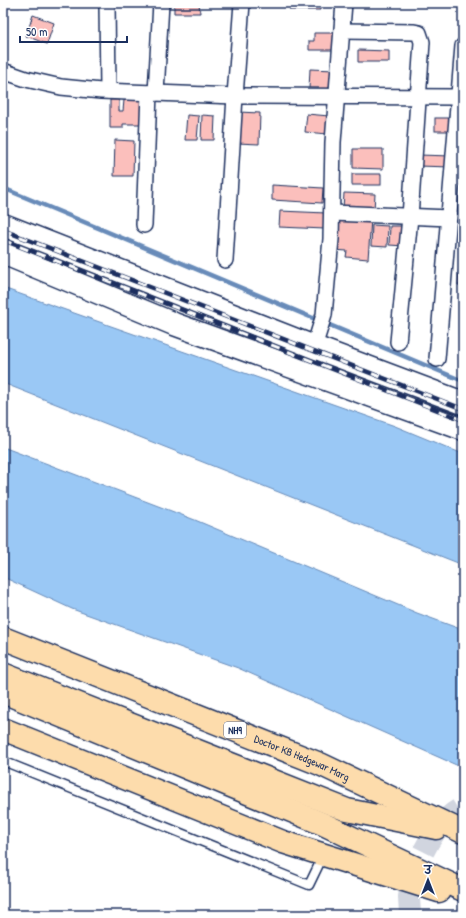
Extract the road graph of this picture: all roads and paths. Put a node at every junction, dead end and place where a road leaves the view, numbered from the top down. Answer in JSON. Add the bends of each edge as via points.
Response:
{"nodes":[{"id":1,"x":108,"y":3,"type":"edge"},
{"id":2,"x":161,"y":3,"type":"edge"},
{"id":3,"x":242,"y":3,"type":"edge"},
{"id":4,"x":344,"y":3,"type":"edge"},
{"id":5,"x":342,"y":31,"type":"junction"},
{"id":6,"x":463,"y":46,"type":"edge"},
{"id":7,"x":3,"y":71,"type":"edge"},
{"id":8,"x":108,"y":91,"type":"junction"},
{"id":9,"x":153,"y":93,"type":"junction"},
{"id":10,"x":235,"y":96,"type":"junction"},
{"id":11,"x":337,"y":96,"type":"junction"},
{"id":12,"x":418,"y":97,"type":"junction"},
{"id":13,"x":459,"y":97,"type":"junction"},
{"id":14,"x":332,"y":213,"type":"junction"},
{"id":15,"x":410,"y":217,"type":"junction"},
{"id":16,"x":449,"y":218,"type":"junction"},
{"id":17,"x":3,"y":225,"type":"edge"},
{"id":18,"x":144,"y":225,"type":"dead end"},
{"id":19,"x":3,"y":253,"type":"edge"},
{"id":20,"x":225,"y":260,"type":"dead end"},
{"id":21,"x":319,"y":330,"type":"junction"},
{"id":22,"x":398,"y":342,"type":"dead end"},
{"id":23,"x":437,"y":359,"type":"dead end"},
{"id":24,"x":463,"y":403,"type":"edge"},
{"id":25,"x":463,"y":429,"type":"edge"},
{"id":26,"x":3,"y":638,"type":"edge"},
{"id":27,"x":3,"y":674,"type":"edge"},
{"id":28,"x":3,"y":692,"type":"edge"},
{"id":29,"x":3,"y":729,"type":"edge"},
{"id":30,"x":3,"y":761,"type":"edge"},
{"id":31,"x":463,"y":833,"type":"edge"},
{"id":32,"x":324,"y":856,"type":"junction"},
{"id":33,"x":463,"y":890,"type":"edge"},
{"id":34,"x":463,"y":899,"type":"edge"}],
"edges":[{"from":1,"to":8,"type":"street"},
{"from":2,"to":9,"type":"street"},
{"from":3,"to":10,"type":"street"},
{"from":4,"to":5,"type":"street"},
{"from":5,"to":11,"type":"street"},
{"from":5,"to":12,"type":"street","via":[[419,33],[422,42]]},
{"from":6,"to":13,"type":"street"},
{"from":7,"to":8,"type":"street","via":[[61,87]]},
{"from":8,"to":9,"type":"street"},
{"from":9,"to":10,"type":"street"},
{"from":9,"to":18,"type":"street"},
{"from":10,"to":11,"type":"street"},
{"from":10,"to":20,"type":"street"},
{"from":11,"to":12,"type":"street"},
{"from":11,"to":14,"type":"street","via":[[333,142]]},
{"from":12,"to":13,"type":"street"},
{"from":12,"to":15,"type":"street"},
{"from":13,"to":16,"type":"street"},
{"from":14,"to":15,"type":"street"},
{"from":14,"to":21,"type":"street"},
{"from":15,"to":16,"type":"street"},
{"from":15,"to":22,"type":"street"},
{"from":16,"to":23,"type":"street"},
{"from":17,"to":21,"type":"main road"},
{"from":19,"to":25,"type":"main road","via":[[174,324]]},
{"from":21,"to":24,"type":"main road"},
{"from":26,"to":31,"type":"highway","name":"Doctor KB Hedgewar Marg","number":"NH9","via":[[320,764]]},
{"from":27,"to":31,"type":"highway","via":[[347,810]]},
{"from":28,"to":33,"type":"highway","via":[[323,824]]},
{"from":29,"to":32,"type":"highway","via":[[283,842]]},
{"from":30,"to":32,"type":"lane","via":[[309,885]]},
{"from":32,"to":34,"type":"highway"}]}
